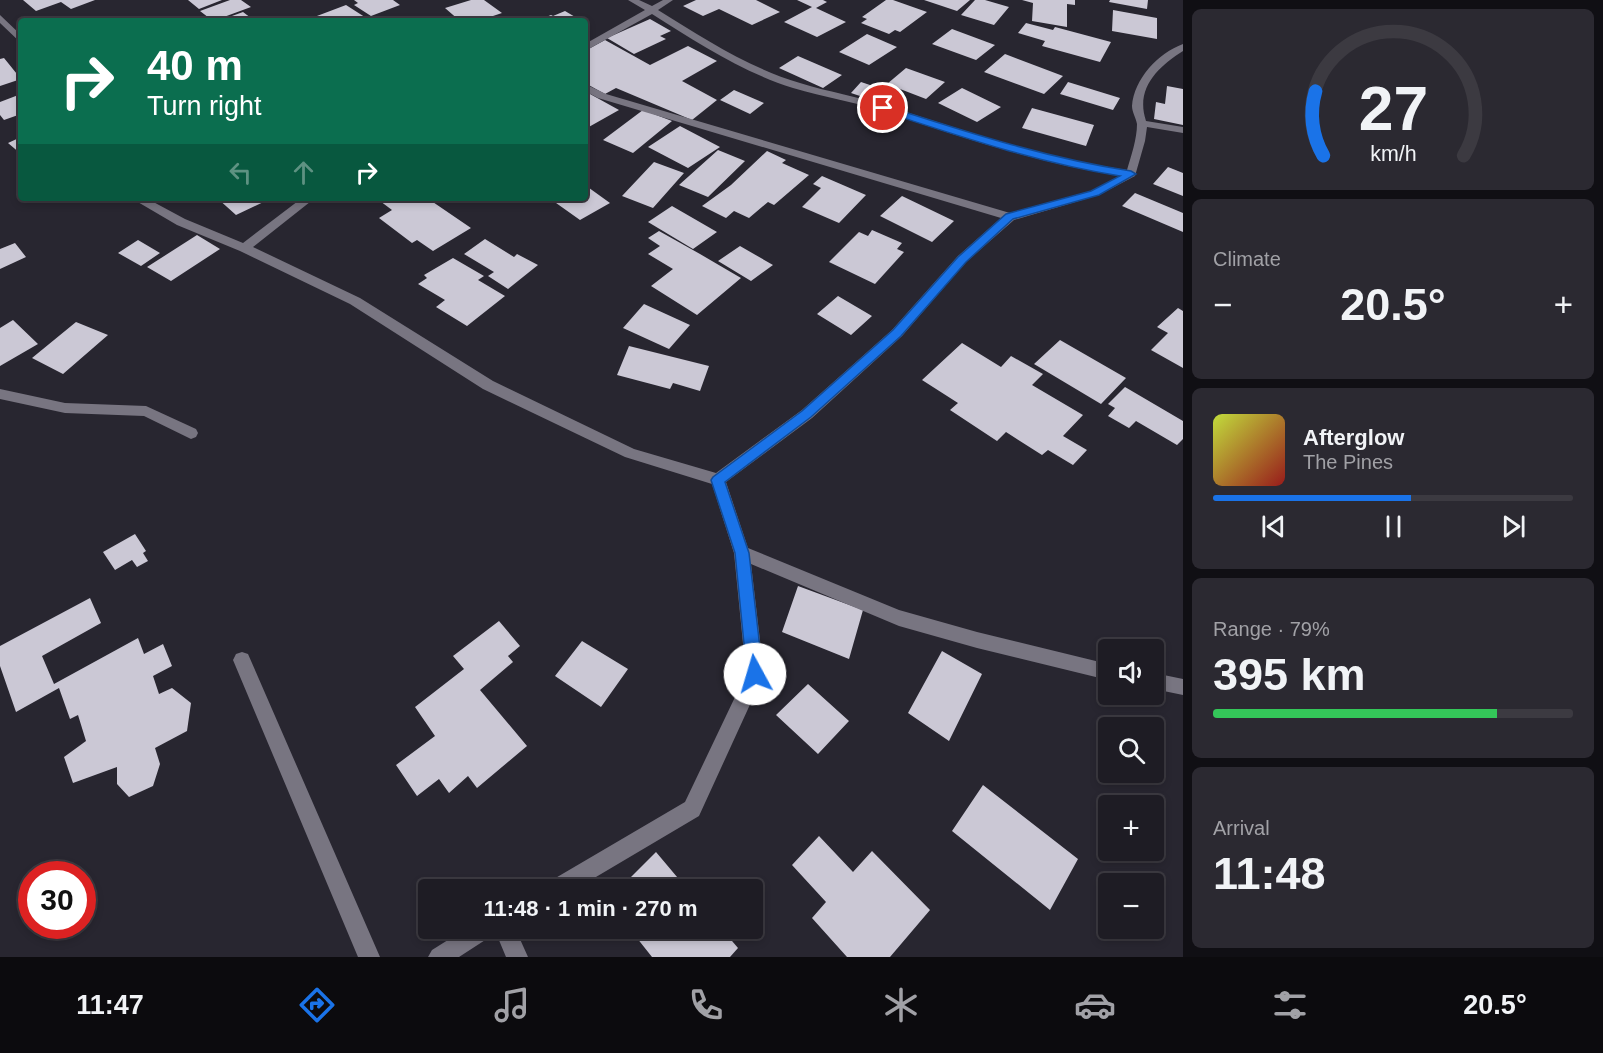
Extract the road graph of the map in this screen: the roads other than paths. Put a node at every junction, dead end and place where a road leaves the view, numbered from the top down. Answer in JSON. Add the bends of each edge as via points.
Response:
{"nodes":[{"id":1,"x":632,"y":0,"type":"edge"},
{"id":2,"x":669,"y":0,"type":"edge"},
{"id":3,"x":652,"y":10,"type":"junction"},
{"id":4,"x":1,"y":21,"type":"edge"},
{"id":5,"x":18,"y":37,"type":"edge"},
{"id":6,"x":588,"y":46,"type":"edge"},
{"id":7,"x":1183,"y":47,"type":"edge"},
{"id":8,"x":588,"y":89,"type":"edge"},
{"id":9,"x":1142,"y":123,"type":"junction"},
{"id":10,"x":1183,"y":130,"type":"edge"},
{"id":11,"x":1131,"y":174,"type":"junction"},
{"id":12,"x":142,"y":201,"type":"edge"},
{"id":13,"x":305,"y":201,"type":"edge"},
{"id":14,"x":1010,"y":217,"type":"junction"},
{"id":15,"x":244,"y":248,"type":"junction"},
{"id":16,"x":0,"y":394,"type":"edge"},
{"id":17,"x":191,"y":432,"type":"dead end"},
{"id":18,"x":718,"y":480,"type":"junction"},
{"id":19,"x":742,"y":553,"type":"junction"},
{"id":20,"x":242,"y":660,"type":"dead end"},
{"id":21,"x":1098,"y":670,"type":"edge"},
{"id":22,"x":1164,"y":683,"type":"edge"},
{"id":23,"x":1183,"y":687,"type":"edge"},
{"id":24,"x":573,"y":879,"type":"edge"},
{"id":25,"x":469,"y":939,"type":"edge"},
{"id":26,"x":509,"y":939,"type":"edge"},
{"id":27,"x":369,"y":957,"type":"edge"},
{"id":28,"x":439,"y":957,"type":"edge"},
{"id":29,"x":517,"y":957,"type":"edge"}],
"edges":[{"from":1,"to":3,"type":"street"},
{"from":2,"to":3,"type":"street"},
{"from":3,"to":6,"type":"street"},
{"from":3,"to":11,"type":"street","via":[[716,51],[795,85],[862,101],[984,141],[1078,166]]},
{"from":4,"to":5,"type":"street"},
{"from":7,"to":9,"type":"street","via":[[1158,63],[1143,86],[1137,108]]},
{"from":8,"to":14,"type":"street","via":[[602,96]]},
{"from":9,"to":10,"type":"street"},
{"from":9,"to":11,"type":"street"},
{"from":11,"to":14,"type":"street","via":[[1095,193]]},
{"from":12,"to":15,"type":"street"},
{"from":13,"to":15,"type":"street"},
{"from":14,"to":18,"type":"street","via":[[962,259],[897,333],[807,414]]},
{"from":15,"to":18,"type":"street","via":[[355,301],[488,385],[630,453]]},
{"from":16,"to":17,"type":"street","via":[[65,408],[146,411]]},
{"from":18,"to":19,"type":"street"},
{"from":19,"to":21,"type":"street","via":[[900,618]]},
{"from":19,"to":24,"type":"street","via":[[755,674],[692,809]]},
{"from":20,"to":27,"type":"street"},
{"from":22,"to":23,"type":"street"},
{"from":25,"to":28,"type":"street"},
{"from":26,"to":29,"type":"street"}]}
